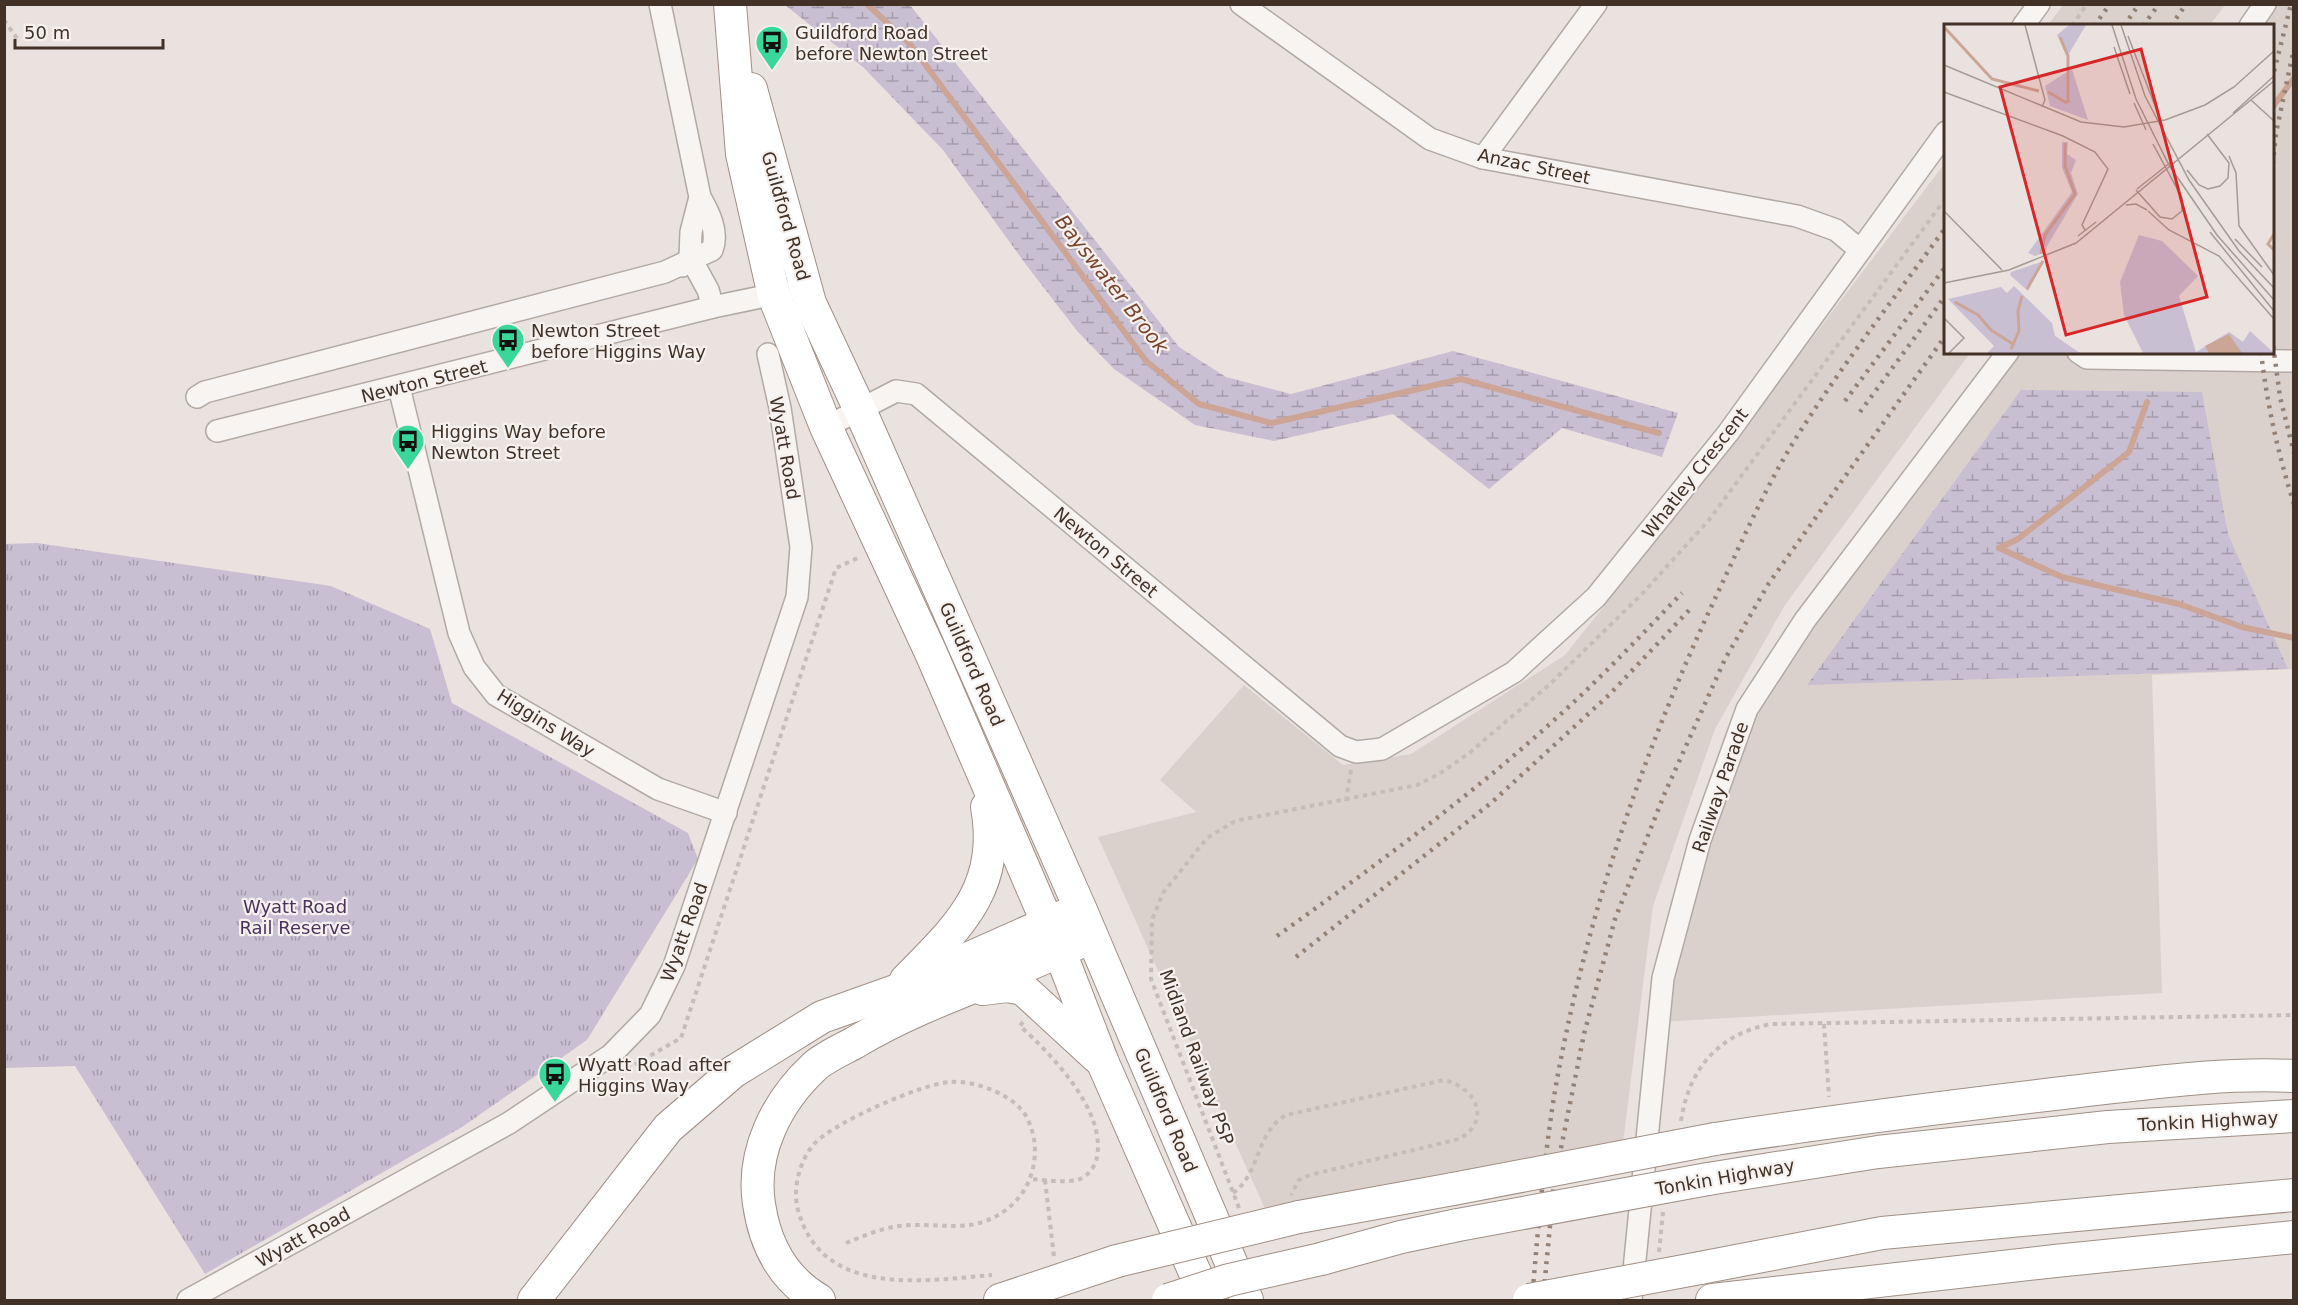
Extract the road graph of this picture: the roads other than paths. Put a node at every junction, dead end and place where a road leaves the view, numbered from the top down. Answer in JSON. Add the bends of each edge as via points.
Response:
{"nodes":[{"id":1,"x":660,"y":4,"type":"edge"},
{"id":2,"x":1241,"y":4,"type":"edge"},
{"id":3,"x":1596,"y":4,"type":"edge"},
{"id":4,"x":2039,"y":4,"type":"edge"},
{"id":5,"x":2265,"y":4,"type":"edge"},
{"id":6,"x":731,"y":10,"type":"edge"},
{"id":7,"x":2024,"y":24,"type":"edge"},
{"id":8,"x":2251,"y":24,"type":"edge"},
{"id":9,"x":1944,"y":135,"type":"edge"},
{"id":10,"x":1483,"y":158,"type":"junction"},
{"id":11,"x":1860,"y":249,"type":"junction"},
{"id":12,"x":688,"y":261,"type":"junction"},
{"id":13,"x":805,"y":285,"type":"junction"},
{"id":14,"x":774,"y":296,"type":"junction"},
{"id":15,"x":713,"y":308,"type":"junction"},
{"id":16,"x":768,"y":354,"type":"dead end"},
{"id":17,"x":2006,"y":354,"type":"edge"},
{"id":18,"x":2081,"y":354,"type":"edge"},
{"id":19,"x":2294,"y":361,"type":"edge"},
{"id":20,"x":399,"y":387,"type":"junction"},
{"id":21,"x":197,"y":397,"type":"dead end"},
{"id":22,"x":860,"y":410,"type":"junction"},
{"id":23,"x":826,"y":427,"type":"junction"},
{"id":24,"x":217,"y":431,"type":"dead end"},
{"id":25,"x":1356,"y":752,"type":"joint"},
{"id":26,"x":980,"y":767,"type":"junction"},
{"id":27,"x":726,"y":813,"type":"junction"},
{"id":28,"x":1080,"y":908,"type":"junction"},
{"id":29,"x":1047,"y":924,"type":"junction"},
{"id":30,"x":1092,"y":937,"type":"junction"},
{"id":31,"x":1060,"y":952,"type":"junction"},
{"id":32,"x":895,"y":991,"type":"junction"},
{"id":33,"x":962,"y":992,"type":"junction"},
{"id":34,"x":1103,"y":1063,"type":"junction"},
{"id":35,"x":2294,"y":1076,"type":"edge"},
{"id":36,"x":2294,"y":1116,"type":"edge"},
{"id":37,"x":2294,"y":1195,"type":"edge"},
{"id":38,"x":2294,"y":1237,"type":"edge"},
{"id":39,"x":1000,"y":1287,"type":"edge"},
{"id":40,"x":188,"y":1300,"type":"edge"},
{"id":41,"x":534,"y":1300,"type":"edge"},
{"id":42,"x":819,"y":1300,"type":"edge"},
{"id":43,"x":1168,"y":1300,"type":"edge"},
{"id":44,"x":1207,"y":1300,"type":"edge"},
{"id":45,"x":1247,"y":1300,"type":"edge"},
{"id":46,"x":1528,"y":1300,"type":"edge"},
{"id":47,"x":1631,"y":1300,"type":"edge"},
{"id":48,"x":1712,"y":1300,"type":"edge"}],
"edges":[{"from":1,"to":12,"type":"street","via":[[700,197],[710,214],[716,240],[712,250]]},
{"from":2,"to":10,"type":"street","name":"Anzac Street","via":[[1430,139]]},
{"from":3,"to":10,"type":"street"},
{"from":4,"to":7,"type":"street"},
{"from":5,"to":8,"type":"street"},
{"from":6,"to":13,"type":"highway","name":"Guildford Road"},
{"from":6,"to":14,"type":"highway","name":"Guildford Road","via":[[742,154]]},
{"from":9,"to":11,"type":"street","name":"Whatley Crescent"},
{"from":10,"to":11,"type":"street","name":"Anzac Street","via":[[1797,216],[1836,231]]},
{"from":11,"to":25,"type":"street","name":"Whatley Crescent","via":[[1728,433],[1596,597],[1514,672],[1382,749]]},
{"from":12,"to":15,"type":"street","via":[[708,290]]},
{"from":12,"to":21,"type":"street"},
{"from":13,"to":14,"type":"street","name":"Newton Street"},
{"from":13,"to":22,"type":"highway","name":"Guildford Road"},
{"from":14,"to":15,"type":"street","name":"Newton Street"},
{"from":14,"to":23,"type":"highway","name":"Guildford Road"},
{"from":15,"to":20,"type":"street","name":"Newton Street"},
{"from":16,"to":27,"type":"street","name":"Wyatt Road","via":[[801,547],[797,597]]},
{"from":17,"to":47,"type":"street","name":"Railway Parade","via":[[1805,620],[1747,709],[1700,840],[1663,978]]},
{"from":18,"to":19,"type":"street","via":[[2087,358]]},
{"from":20,"to":24,"type":"street","name":"Newton Street"},
{"from":20,"to":27,"type":"street","name":"Higgins Way","via":[[459,633],[474,667],[496,695],[561,734],[658,789]]},
{"from":22,"to":23,"type":"street","name":"Newton Street"},
{"from":22,"to":25,"type":"street","name":"Newton Street","via":[[896,391],[916,393],[1340,746]]},
{"from":22,"to":28,"type":"highway","name":"Guildford Road"},
{"from":23,"to":26,"type":"highway","name":"Guildford Road"},
{"from":26,"to":29,"type":"highway","name":"Guildford Road"},
{"from":26,"to":32,"type":"highway","via":[[992,844],[981,887],[954,931]]},
{"from":27,"to":40,"type":"street","name":"Wyatt Road","via":[[674,966],[650,1015],[611,1055],[509,1123]]},
{"from":28,"to":29,"type":"highway"},
{"from":28,"to":30,"type":"highway","name":"Guildford Road"},
{"from":29,"to":31,"type":"highway","name":"Guildford Road"},
{"from":29,"to":32,"type":"highway"},
{"from":30,"to":31,"type":"highway"},
{"from":30,"to":45,"type":"highway","name":"Guildford Road"},
{"from":31,"to":33,"type":"highway"},
{"from":31,"to":34,"type":"highway","name":"Guildford Road"},
{"from":32,"to":41,"type":"highway","via":[[822,1017],[733,1072],[668,1128]]},
{"from":33,"to":34,"type":"highway","via":[[1007,986],[1023,989]]},
{"from":33,"to":42,"type":"highway","via":[[873,1031],[816,1065],[770,1126],[757,1183],[761,1218],[775,1257],[789,1278]]},
{"from":34,"to":44,"type":"highway","name":"Guildford Road"},
{"from":35,"to":39,"type":"highway","bridge":true,"via":[[2157,1083],[1884,1114],[1715,1139],[1453,1189],[1295,1211],[1117,1261]]},
{"from":36,"to":43,"type":"highway","name":"Tonkin Highway","bridge":true,"via":[[2108,1127],[1878,1152],[1708,1179],[1401,1237],[1229,1280]]},
{"from":37,"to":46,"type":"highway","bridge":true,"via":[[1882,1233]]},
{"from":38,"to":48,"type":"highway"}]}
